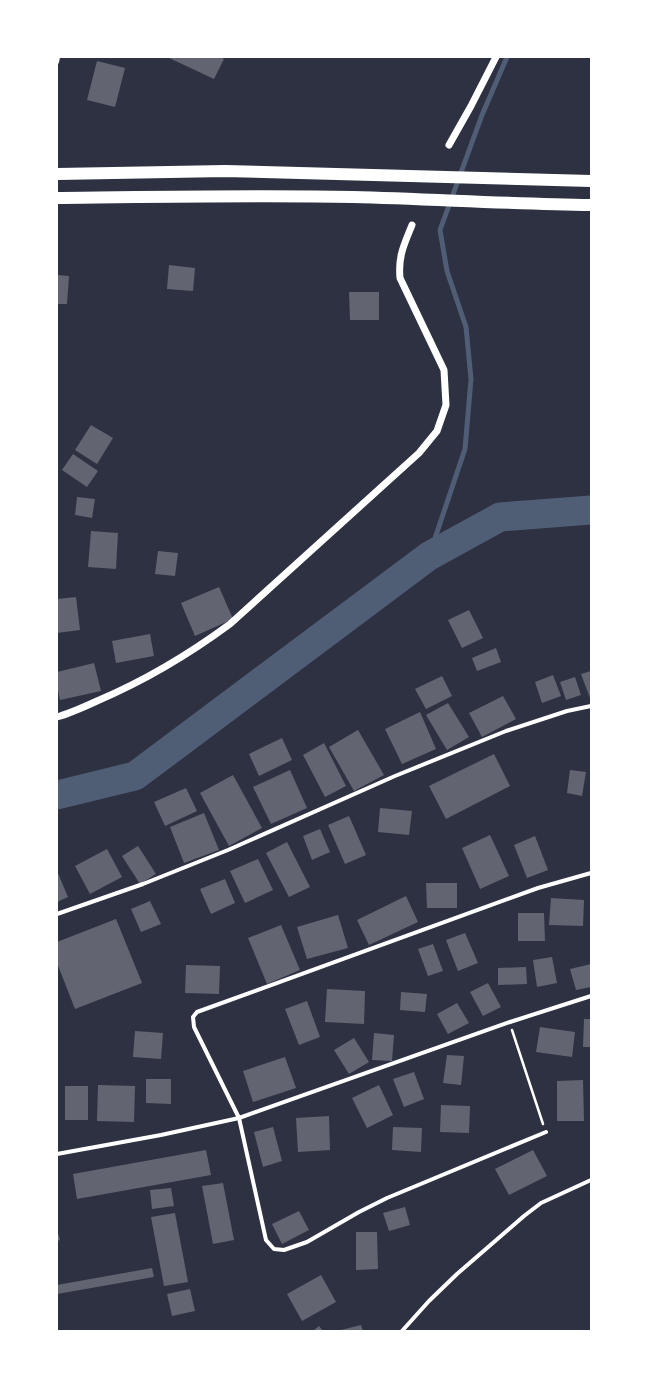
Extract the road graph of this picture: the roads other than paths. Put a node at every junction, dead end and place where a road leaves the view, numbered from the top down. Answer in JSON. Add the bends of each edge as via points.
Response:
{"nodes":[{"id":1,"x":58,"y":57,"type":"edge"},
{"id":2,"x":496,"y":57,"type":"edge"},
{"id":3,"x":57,"y":62,"type":"edge"},
{"id":4,"x":449,"y":145,"type":"dead end"},
{"id":5,"x":57,"y":174,"type":"edge"},
{"id":6,"x":591,"y":181,"type":"edge"},
{"id":7,"x":57,"y":198,"type":"edge"},
{"id":8,"x":591,"y":205,"type":"edge"},
{"id":9,"x":412,"y":225,"type":"dead end"},
{"id":10,"x":591,"y":706,"type":"edge"},
{"id":11,"x":57,"y":717,"type":"edge"},
{"id":12,"x":591,"y":873,"type":"edge"},
{"id":13,"x":57,"y":914,"type":"edge"},
{"id":14,"x":591,"y":996,"type":"edge"},
{"id":15,"x":239,"y":1118,"type":"junction"},
{"id":16,"x":546,"y":1132,"type":"road end"},
{"id":17,"x":57,"y":1154,"type":"edge"},
{"id":18,"x":591,"y":1180,"type":"edge"},
{"id":19,"x":402,"y":1331,"type":"edge"}],
"edges":[{"from":1,"to":3,"type":"street"},
{"from":2,"to":4,"type":"street"},
{"from":5,"to":6,"type":"highway","via":[[225,171]]},
{"from":7,"to":8,"type":"highway","via":[[352,197]]},
{"from":9,"to":11,"type":"street","via":[[399,264],[400,278],[444,370],[446,405],[436,431],[419,453],[230,624],[153,674]]},
{"from":10,"to":13,"type":"street","via":[[506,731],[395,776],[228,850],[143,884]]},
{"from":12,"to":15,"type":"street","via":[[538,888],[197,1012],[193,1017],[194,1027]]},
{"from":14,"to":15,"type":"street"},
{"from":15,"to":16,"type":"street","via":[[266,1240],[274,1249],[284,1250],[307,1242],[387,1198]]},
{"from":15,"to":17,"type":"street"},
{"from":18,"to":19,"type":"street","via":[[541,1203],[524,1216],[457,1274]]}]}
